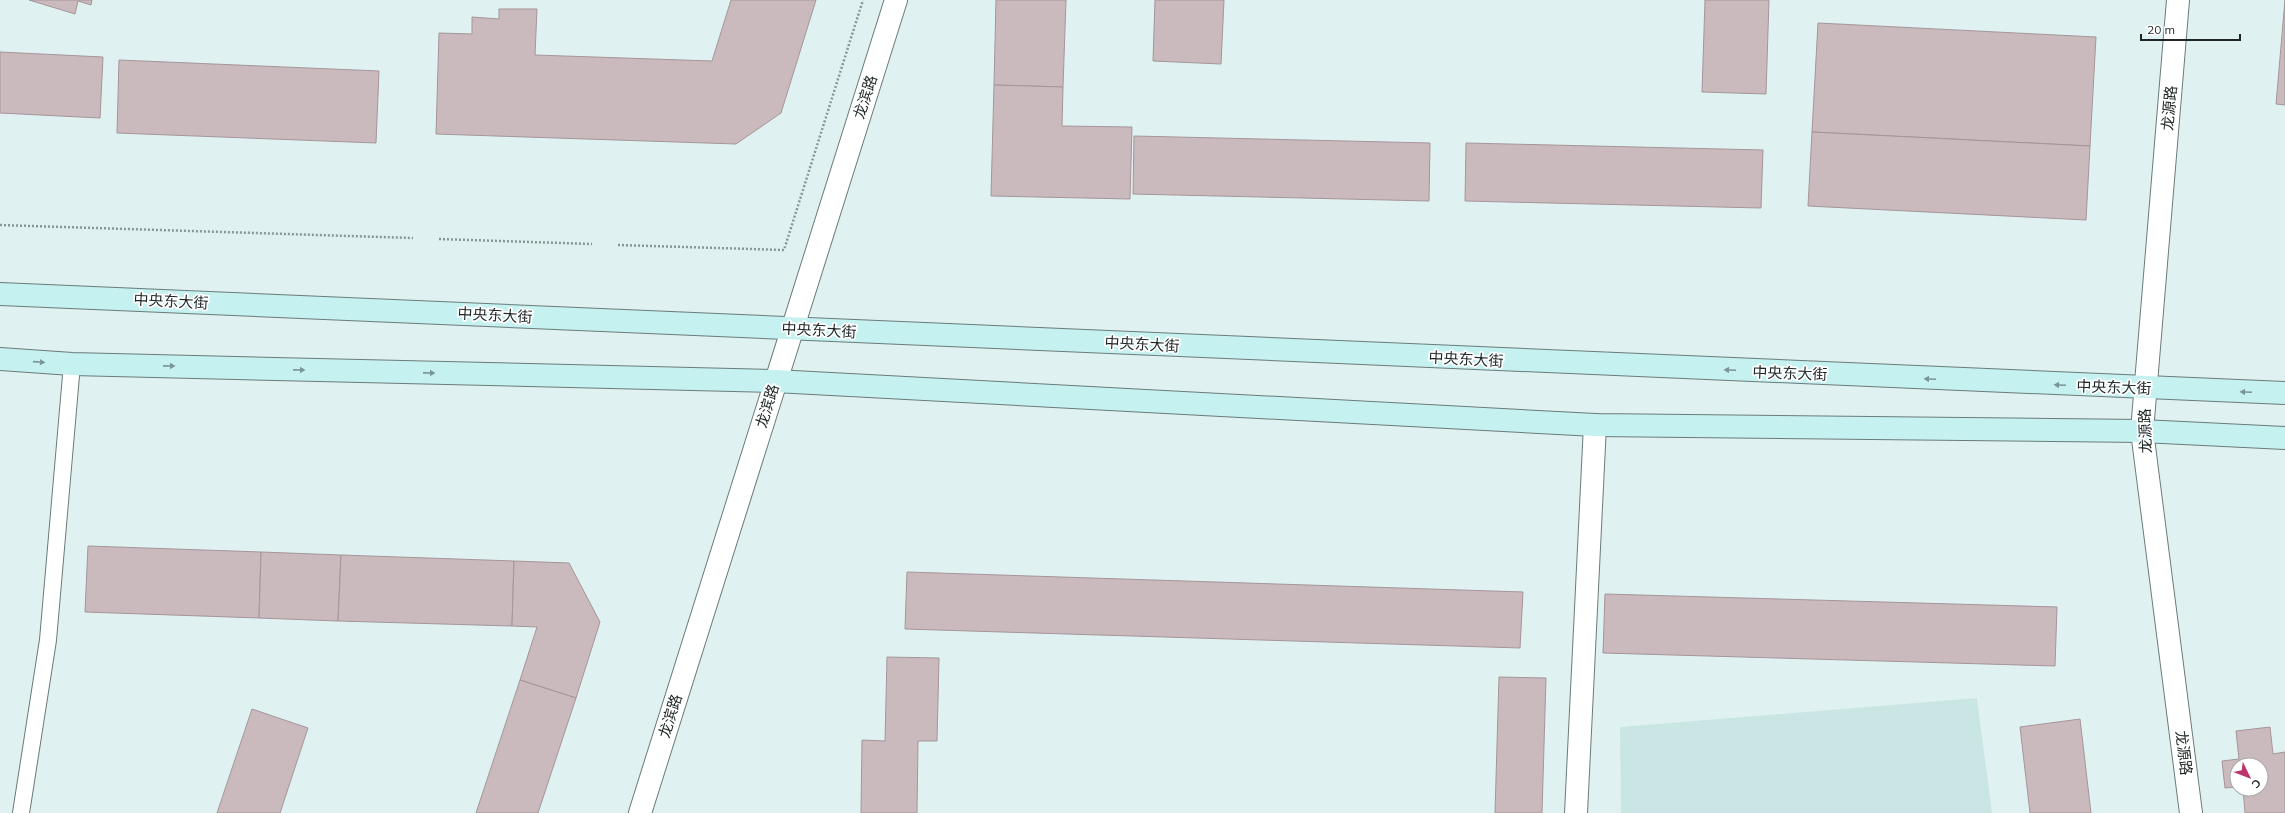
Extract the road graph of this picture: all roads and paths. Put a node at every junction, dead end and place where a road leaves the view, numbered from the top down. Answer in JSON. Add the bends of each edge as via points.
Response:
{"nodes":[{"id":1,"x":863,"y":0,"type":"edge"},
{"id":2,"x":896,"y":0,"type":"edge"},
{"id":3,"x":2178,"y":0,"type":"edge"},
{"id":4,"x":0,"y":225,"type":"edge"},
{"id":5,"x":413,"y":238,"type":"dead end"},
{"id":6,"x":439,"y":239,"type":"dead end"},
{"id":7,"x":592,"y":244,"type":"dead end"},
{"id":8,"x":618,"y":245,"type":"dead end"},
{"id":9,"x":0,"y":294,"type":"edge"},
{"id":10,"x":792,"y":328,"type":"junction"},
{"id":11,"x":0,"y":359,"type":"edge"},
{"id":12,"x":72,"y":364,"type":"junction"},
{"id":13,"x":775,"y":381,"type":"junction"},
{"id":14,"x":2146,"y":388,"type":"junction"},
{"id":15,"x":2285,"y":393,"type":"edge"},
{"id":16,"x":1595,"y":425,"type":"junction"},
{"id":17,"x":2142,"y":431,"type":"junction"},
{"id":18,"x":2285,"y":438,"type":"edge"},
{"id":19,"x":21,"y":813,"type":"edge"},
{"id":20,"x":640,"y":813,"type":"edge"},
{"id":21,"x":1576,"y":813,"type":"edge"},
{"id":22,"x":2191,"y":813,"type":"edge"}],
"edges":[{"from":1,"to":8,"type":"path","via":[[784,250]]},
{"from":2,"to":10,"type":"street","name":"龙滨路"},
{"from":3,"to":14,"type":"street","name":"龙源路"},
{"from":4,"to":5,"type":"path"},
{"from":6,"to":7,"type":"path"},
{"from":9,"to":10,"type":"main road","name":"中央东大街"},
{"from":10,"to":13,"type":"street","name":"龙滨路"},
{"from":14,"to":10,"type":"main road","name":"中央东大街","one_way":true},
{"from":11,"to":12,"type":"main road","one_way":true},
{"from":12,"to":13,"type":"main road","one_way":true},
{"from":12,"to":19,"type":"lane","via":[[48,640]]},
{"from":13,"to":16,"type":"main road"},
{"from":13,"to":20,"type":"street","name":"龙滨路"},
{"from":15,"to":14,"type":"main road","name":"中央东大街","one_way":true},
{"from":14,"to":17,"type":"street","name":"龙源路"},
{"from":16,"to":17,"type":"main road"},
{"from":16,"to":21,"type":"street"},
{"from":17,"to":18,"type":"main road"},
{"from":17,"to":22,"type":"street","name":"龙源路"}]}
